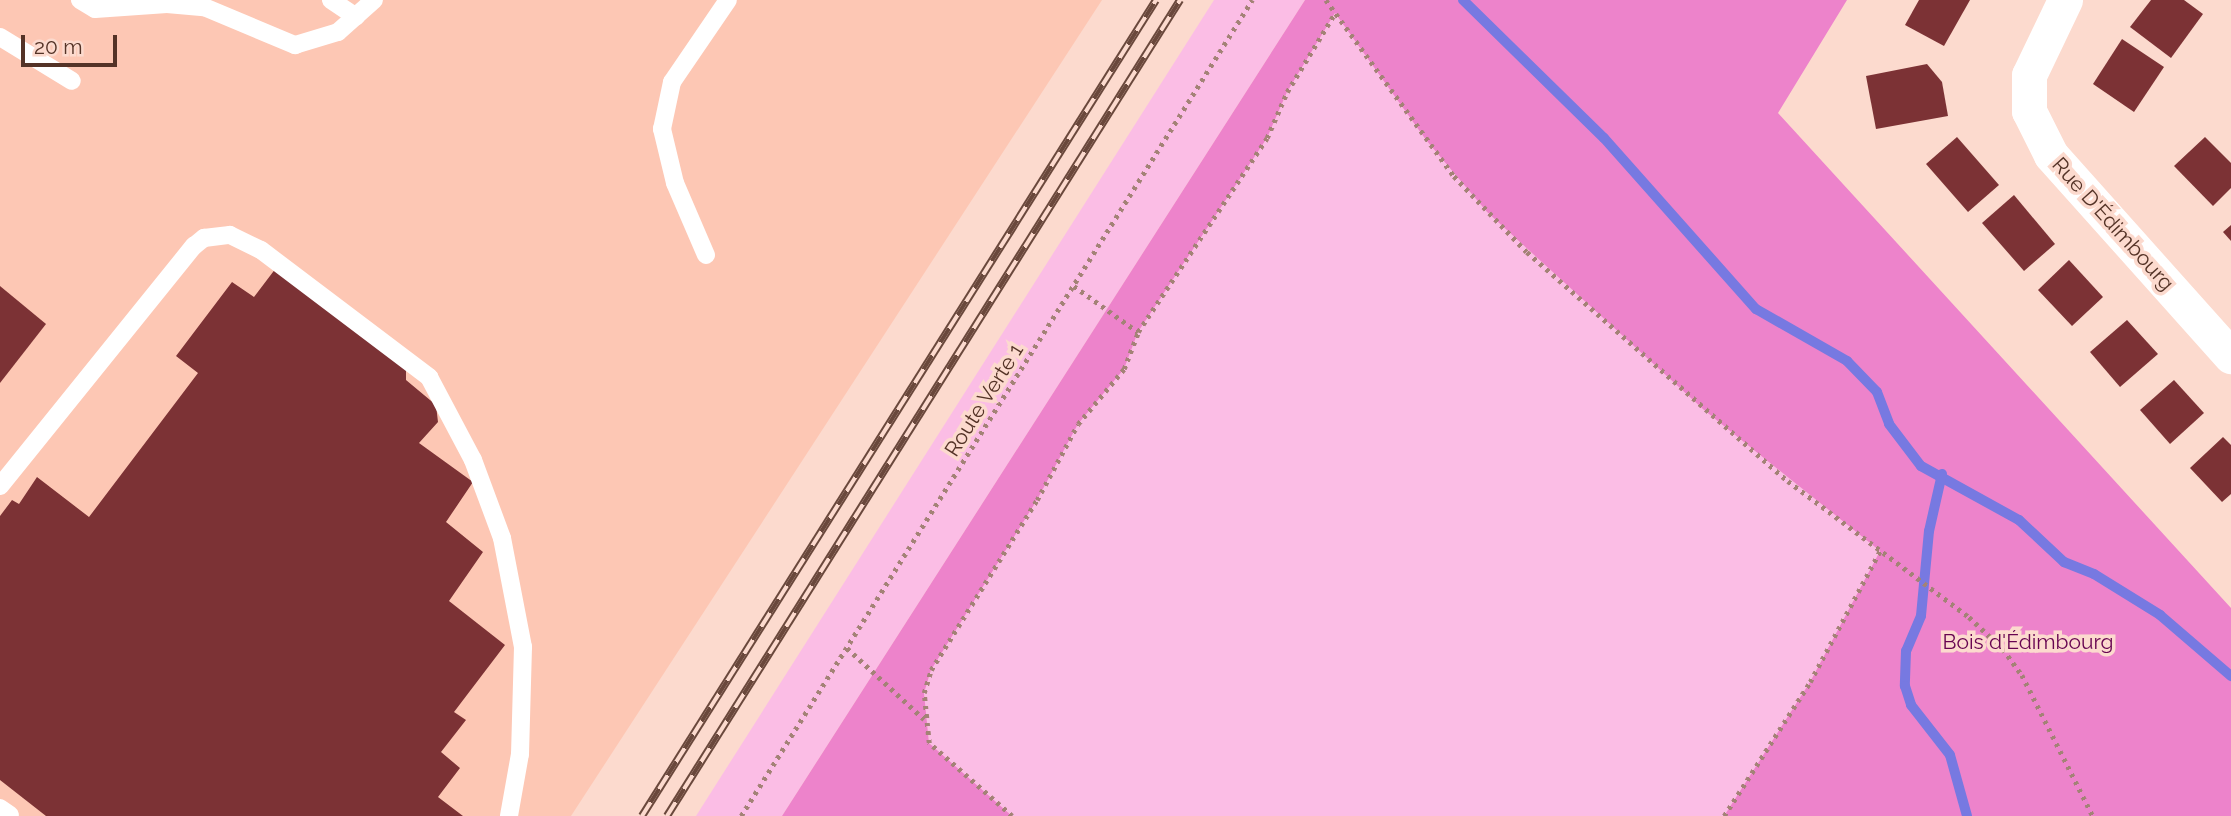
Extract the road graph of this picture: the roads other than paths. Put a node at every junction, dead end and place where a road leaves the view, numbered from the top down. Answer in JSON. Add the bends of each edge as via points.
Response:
{"nodes":[{"id":1,"x":80,"y":0,"type":"edge"},
{"id":2,"x":331,"y":0,"type":"edge"},
{"id":3,"x":374,"y":0,"type":"edge"},
{"id":4,"x":728,"y":0,"type":"edge"},
{"id":5,"x":2065,"y":0,"type":"edge"},
{"id":6,"x":224,"y":5,"type":"edge"},
{"id":7,"x":356,"y":17,"type":"junction"},
{"id":8,"x":0,"y":37,"type":"edge"},
{"id":9,"x":72,"y":81,"type":"dead end"},
{"id":10,"x":706,"y":255,"type":"dead end"},
{"id":11,"x":2231,"y":356,"type":"edge"},
{"id":12,"x":0,"y":486,"type":"edge"},
{"id":13,"x":0,"y":808,"type":"edge"},
{"id":14,"x":10,"y":816,"type":"edge"},
{"id":15,"x":509,"y":816,"type":"edge"}],
"edges":[{"from":1,"to":6,"type":"lane","via":[[95,9]]},
{"from":2,"to":7,"type":"lane"},
{"from":3,"to":7,"type":"lane"},
{"from":4,"to":10,"type":"lane","via":[[672,82],[662,130],[675,183]]},
{"from":5,"to":11,"type":"street","name":"Rue D'Édimbourg","via":[[2029,75],[2029,111],[2051,155]]},
{"from":6,"to":7,"type":"lane","via":[[276,40],[295,45],[338,32]]},
{"from":8,"to":9,"type":"lane"},
{"from":12,"to":15,"type":"lane","via":[[194,246],[204,239],[230,235],[261,250],[429,377],[473,460],[502,538],[523,647],[520,754]]},
{"from":13,"to":14,"type":"lane"}]}
